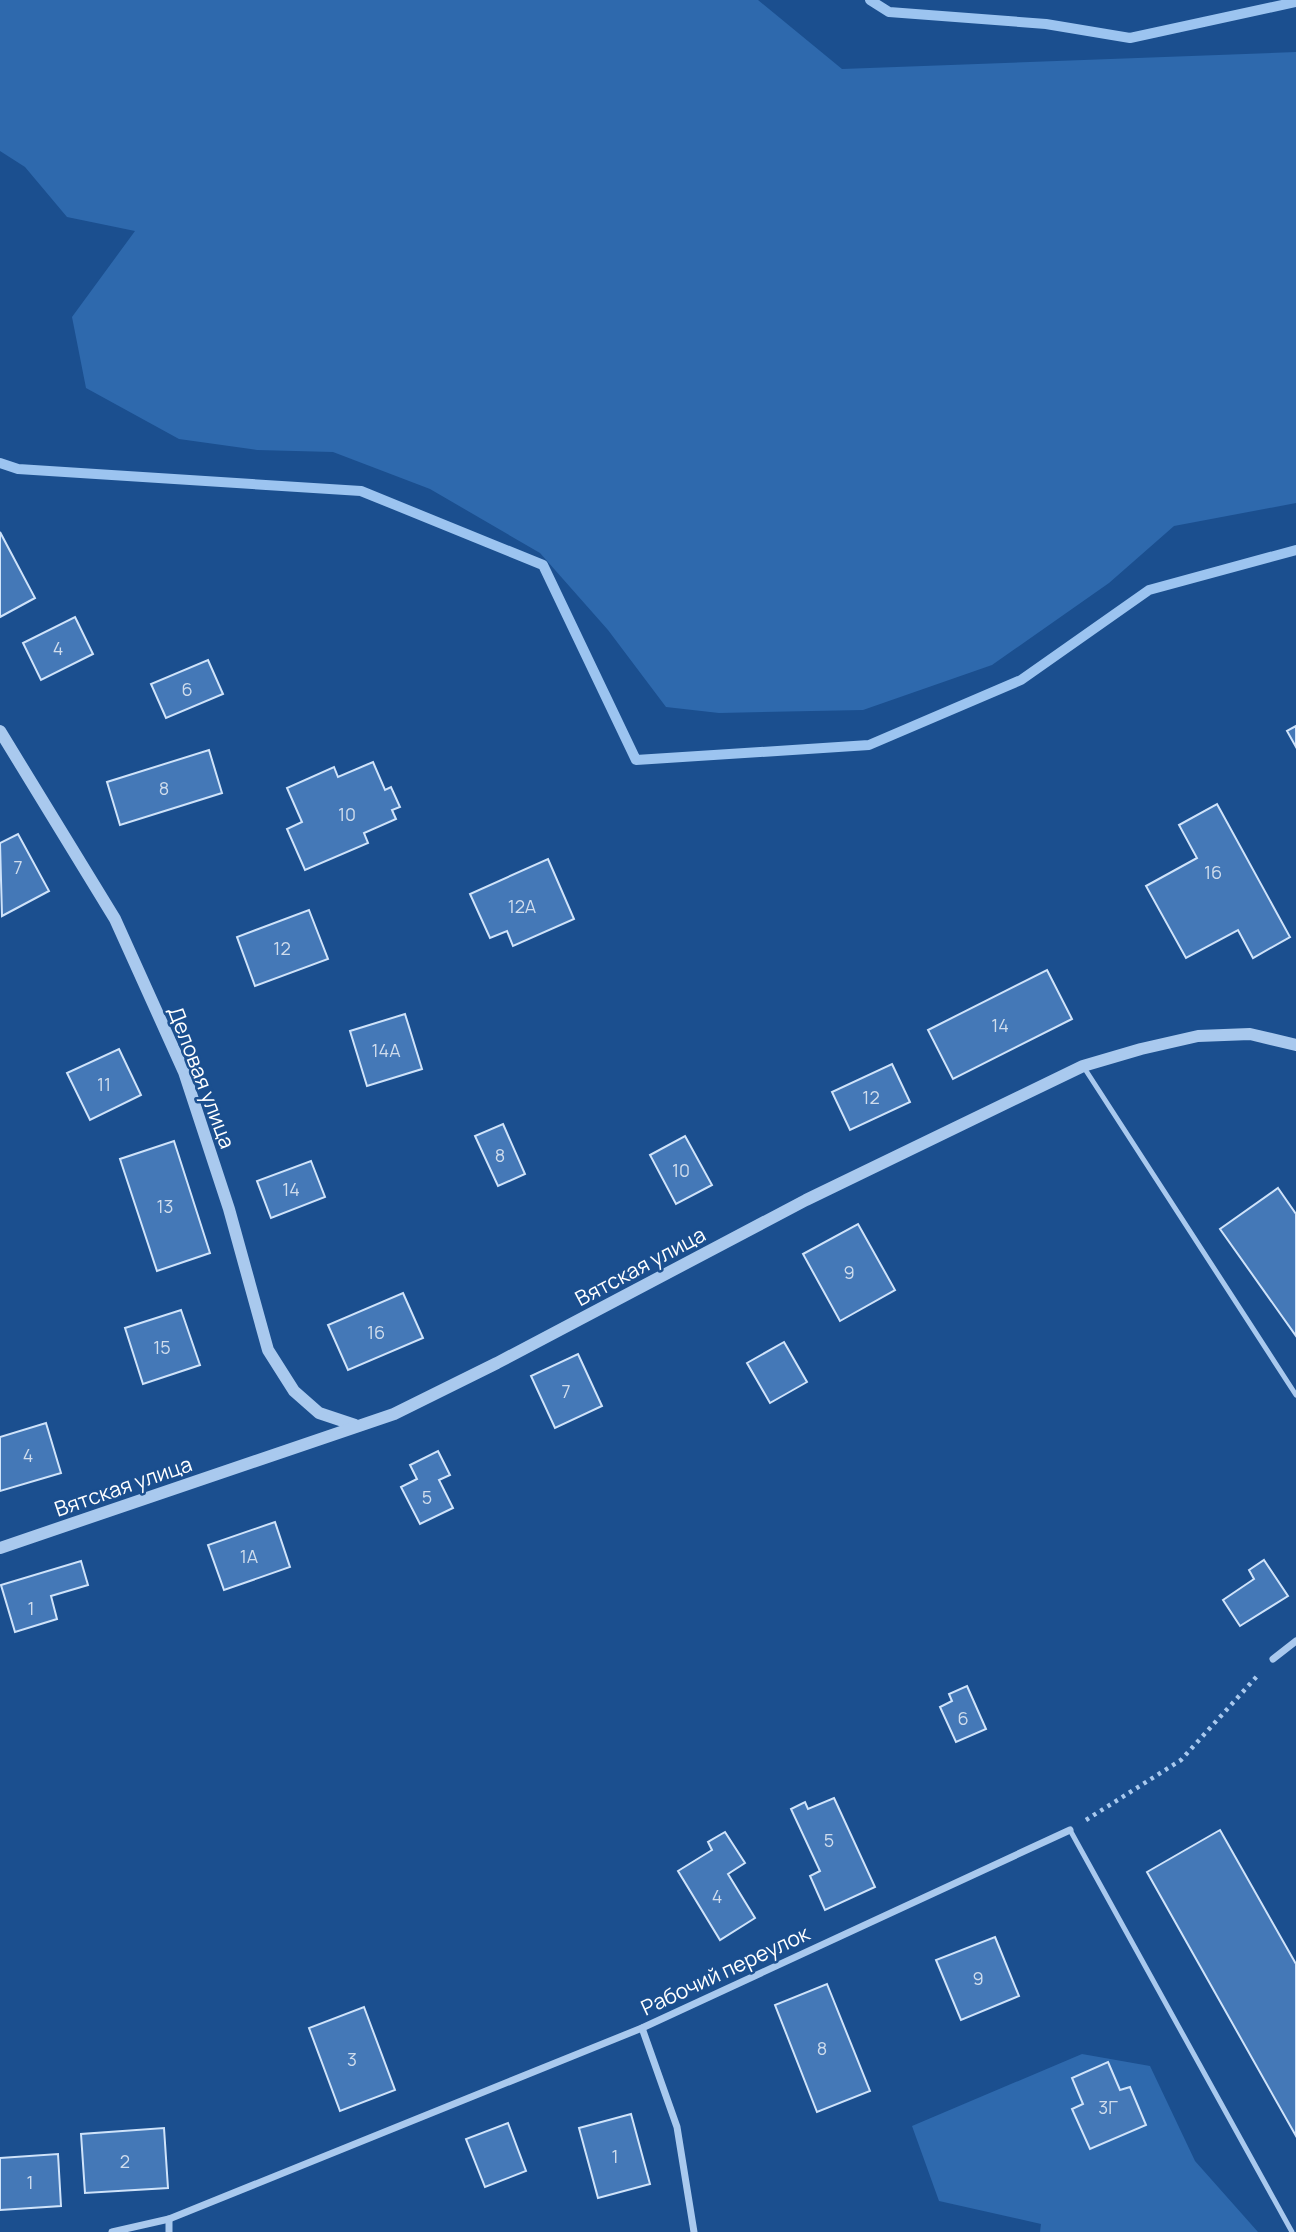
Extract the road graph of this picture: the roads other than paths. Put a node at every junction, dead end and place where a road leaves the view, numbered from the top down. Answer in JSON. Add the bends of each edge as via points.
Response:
{"nodes":[{"id":1,"x":0,"y":731,"type":"edge"},
{"id":2,"x":1296,"y":1045,"type":"edge"},
{"id":3,"x":1083,"y":1066,"type":"junction"},
{"id":4,"x":1296,"y":1395,"type":"edge"},
{"id":5,"x":355,"y":1425,"type":"junction"},
{"id":6,"x":0,"y":1548,"type":"edge"},
{"id":7,"x":1296,"y":1642,"type":"edge"},
{"id":8,"x":1273,"y":1659,"type":"road end"},
{"id":9,"x":1070,"y":1830,"type":"joint"},
{"id":10,"x":642,"y":2028,"type":"junction"},
{"id":11,"x":169,"y":2219,"type":"junction"},
{"id":12,"x":112,"y":2232,"type":"edge"},
{"id":13,"x":169,"y":2232,"type":"edge"},
{"id":14,"x":694,"y":2232,"type":"edge"},
{"id":15,"x":1292,"y":2232,"type":"edge"}],
"edges":[{"from":1,"to":5,"type":"street","name":"Деловая улица","via":[[115,919],[184,1073],[229,1209],[268,1350],[294,1391],[319,1413]]},
{"from":2,"to":3,"type":"street","name":"Вятская улица","via":[[1250,1034],[1198,1036]]},
{"from":3,"to":4,"type":"lane"},
{"from":3,"to":5,"type":"street","name":"Вятская улица","via":[[806,1200],[394,1414]]},
{"from":5,"to":6,"type":"street","name":"Вятская улица"},
{"from":7,"to":8,"type":"street"},
{"from":9,"to":10,"type":"street","name":"Рабочий переулок"},
{"from":9,"to":15,"type":"lane"},
{"from":10,"to":11,"type":"street","name":"Рабочий переулок"},
{"from":10,"to":14,"type":"street","via":[[677,2127]]},
{"from":11,"to":12,"type":"street","name":"Рабочий переулок"},
{"from":11,"to":13,"type":"street"}]}
